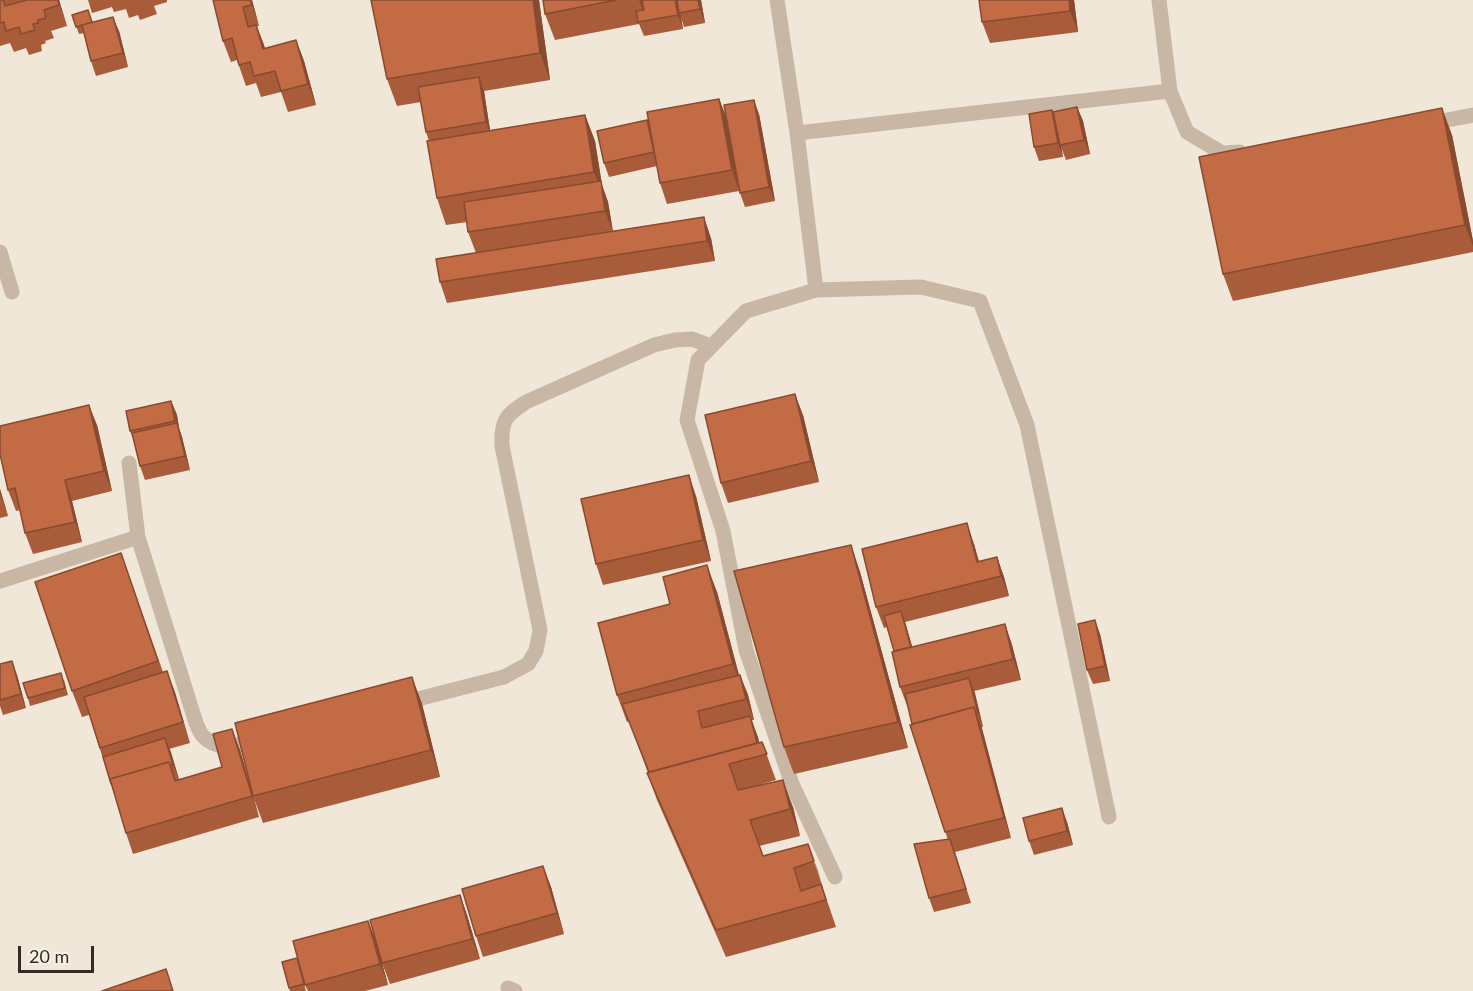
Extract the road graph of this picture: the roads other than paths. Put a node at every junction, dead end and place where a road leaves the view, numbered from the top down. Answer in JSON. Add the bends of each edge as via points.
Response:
{"nodes":[{"id":1,"x":777,"y":0,"type":"edge"},
{"id":2,"x":1159,"y":0,"type":"edge"},
{"id":3,"x":1170,"y":92,"type":"junction"},
{"id":4,"x":1473,"y":115,"type":"edge"},
{"id":5,"x":1415,"y":126,"type":"edge"},
{"id":6,"x":797,"y":133,"type":"junction"},
{"id":7,"x":1255,"y":152,"type":"edge"},
{"id":8,"x":0,"y":252,"type":"edge"},
{"id":9,"x":816,"y":290,"type":"junction"},
{"id":10,"x":12,"y":292,"type":"dead end"},
{"id":11,"x":711,"y":346,"type":"junction"},
{"id":12,"x":129,"y":463,"type":"dead end"},
{"id":13,"x":138,"y":537,"type":"junction"},
{"id":14,"x":0,"y":581,"type":"edge"},
{"id":15,"x":390,"y":706,"type":"edge"},
{"id":16,"x":277,"y":735,"type":"edge"},
{"id":17,"x":1109,"y":817,"type":"dead end"},
{"id":18,"x":835,"y":877,"type":"dead end"}],
"edges":[{"from":1,"to":6,"type":"street"},
{"from":2,"to":3,"type":"street"},
{"from":3,"to":6,"type":"street"},
{"from":3,"to":7,"type":"street","via":[[1187,132],[1222,153]]},
{"from":4,"to":5,"type":"street"},
{"from":6,"to":9,"type":"street"},
{"from":8,"to":10,"type":"street"},
{"from":9,"to":11,"type":"street","via":[[746,311]]},
{"from":9,"to":17,"type":"street","via":[[921,287],[980,301],[1027,425]]},
{"from":11,"to":15,"type":"street","via":[[692,339],[654,345],[526,402],[510,413],[502,429],[502,446],[540,630],[536,651],[528,664],[504,676]]},
{"from":11,"to":18,"type":"street","via":[[698,360],[687,420],[723,531],[746,650],[792,784]]},
{"from":12,"to":13,"type":"street"},
{"from":13,"to":14,"type":"street"},
{"from":13,"to":16,"type":"street","via":[[203,737],[215,745],[231,747]]}]}
